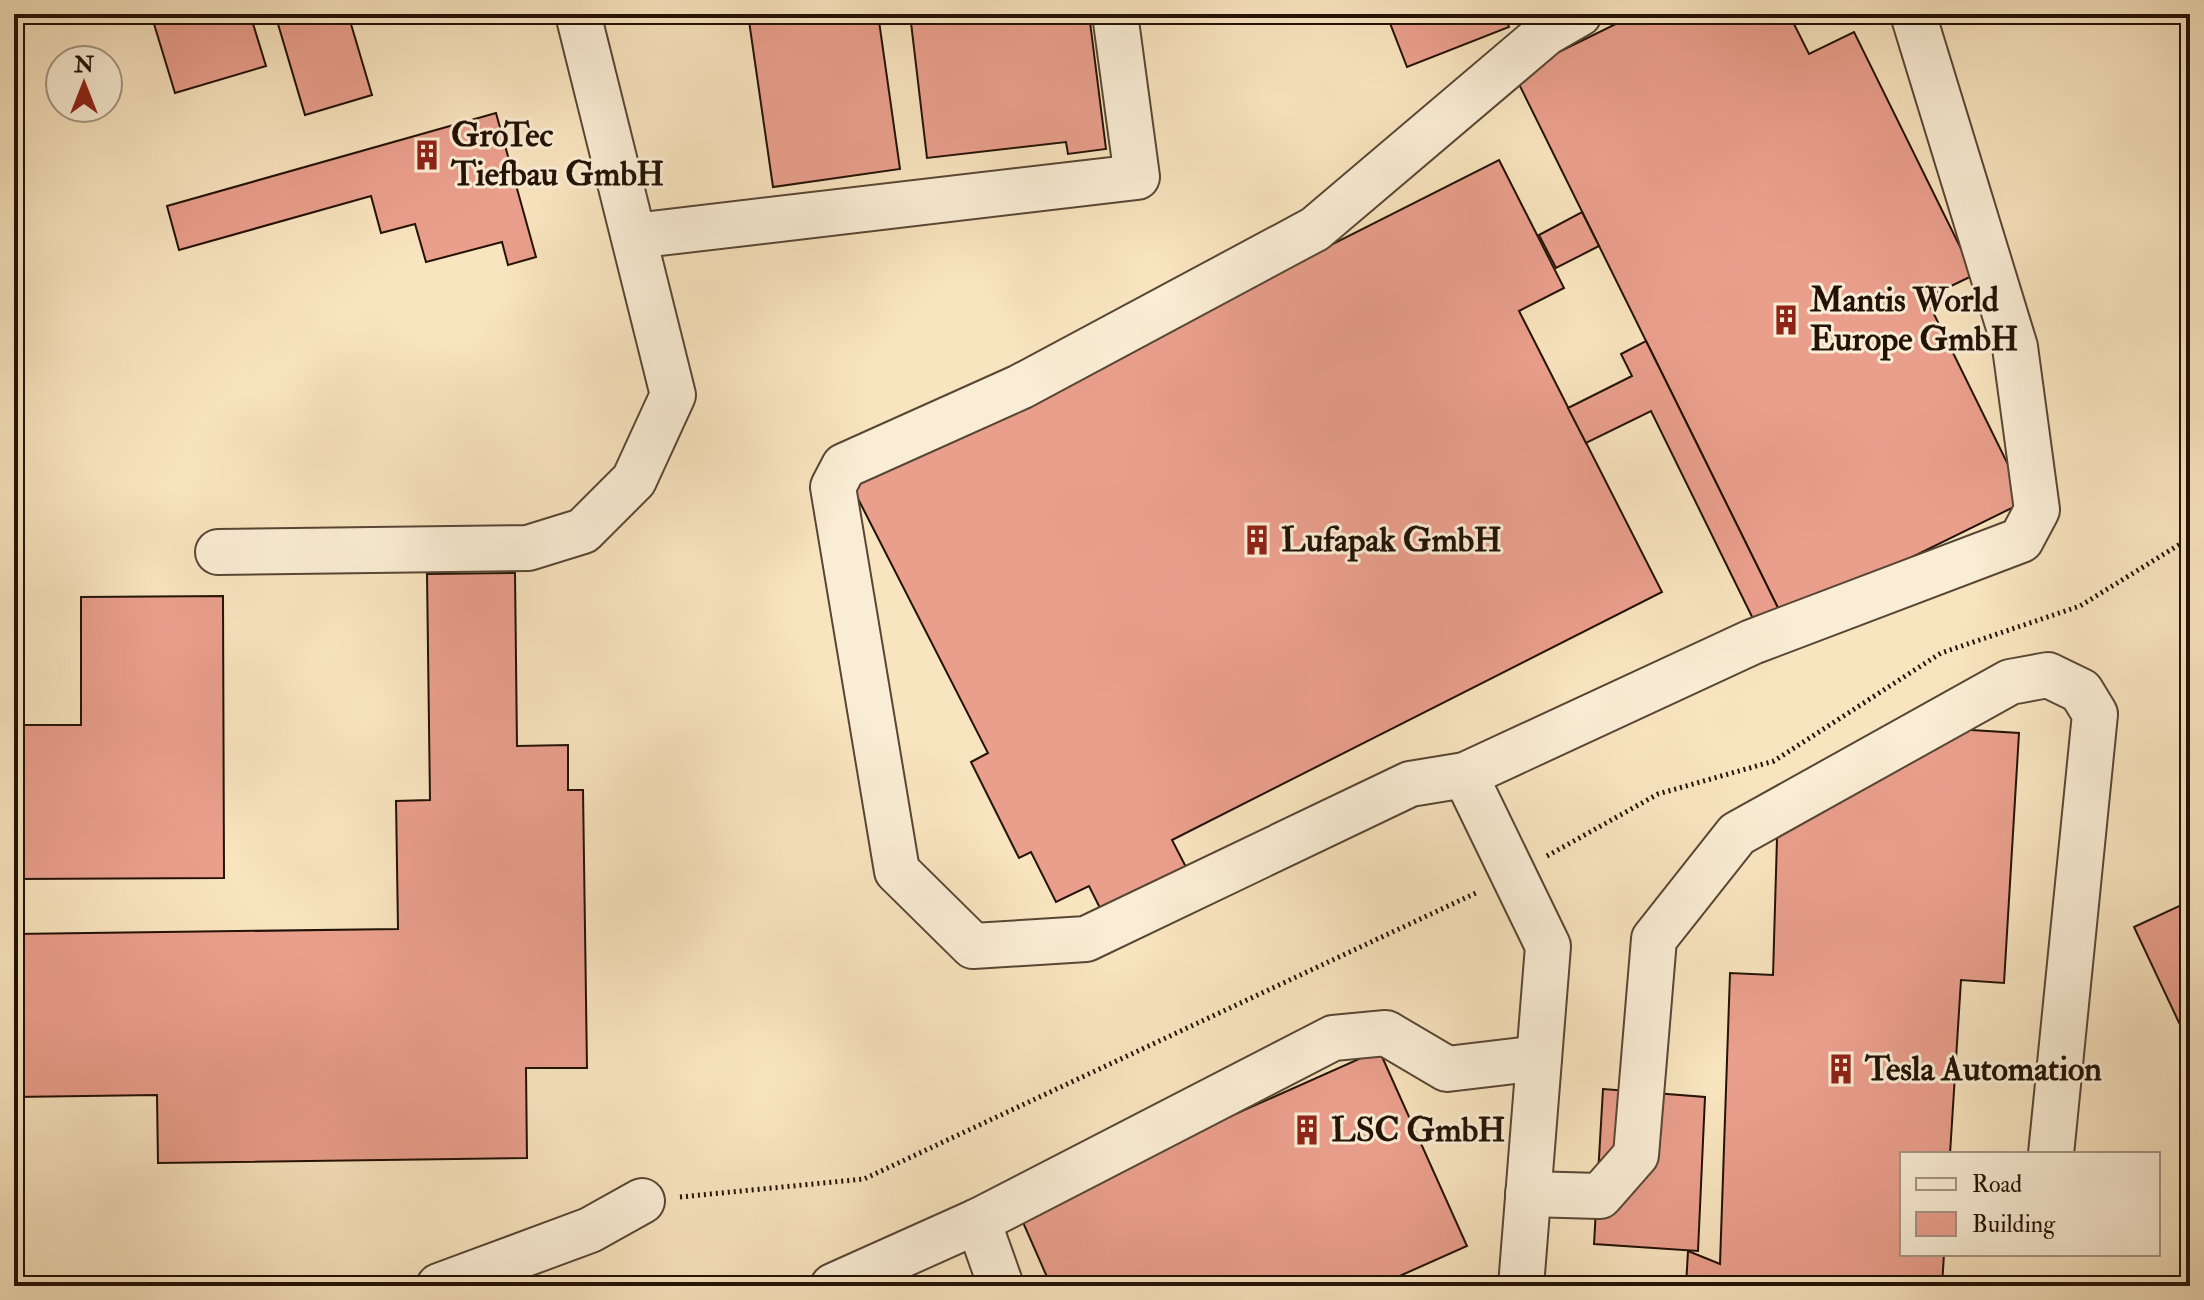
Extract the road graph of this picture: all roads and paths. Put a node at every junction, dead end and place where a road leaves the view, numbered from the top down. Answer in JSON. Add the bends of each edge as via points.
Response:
{"nodes":[{"id":1,"x":578,"y":14,"type":"edge"},
{"id":2,"x":1115,"y":14,"type":"edge"},
{"id":3,"x":1579,"y":14,"type":"edge"},
{"id":4,"x":1913,"y":14,"type":"edge"},
{"id":5,"x":634,"y":236,"type":"junction"},
{"id":6,"x":2190,"y":538,"type":"edge"},
{"id":7,"x":218,"y":552,"type":"dead end"},
{"id":8,"x":1465,"y":775,"type":"junction"},
{"id":9,"x":1515,"y":874,"type":"junction"},
{"id":10,"x":1539,"y":1058,"type":"junction"},
{"id":11,"x":2051,"y":1152,"type":"edge"},
{"id":12,"x":1528,"y":1194,"type":"junction"},
{"id":13,"x":642,"y":1201,"type":"joint"},
{"id":14,"x":978,"y":1221,"type":"junction"},
{"id":15,"x":1513,"y":1282,"type":"edge"},
{"id":16,"x":439,"y":1286,"type":"edge"},
{"id":17,"x":833,"y":1286,"type":"edge"},
{"id":18,"x":1001,"y":1286,"type":"edge"}],
"edges":[{"from":1,"to":5,"type":"street"},
{"from":2,"to":5,"type":"street","via":[[1137,177]]},
{"from":3,"to":8,"type":"street","via":[[1546,33],[1315,229],[1020,387],[844,466],[833,487],[897,871],[973,946],[1086,939],[1410,784]]},
{"from":4,"to":8,"type":"street","via":[[2015,347],[2037,510],[2021,540],[1752,642]]},
{"from":5,"to":7,"type":"street","via":[[673,395],[634,480],[583,531],[528,548]]},
{"from":6,"to":9,"type":"path","via":[[2080,606],[1941,653],[1774,761],[1658,794]]},
{"from":8,"to":9,"type":"street"},
{"from":9,"to":10,"type":"street","via":[[1548,946]]},
{"from":9,"to":13,"type":"path","via":[[864,1179]]},
{"from":10,"to":12,"type":"street"},
{"from":10,"to":14,"type":"street","via":[[1447,1069],[1386,1033],[1333,1038]]},
{"from":11,"to":12,"type":"street","via":[[2095,714],[2081,691],[2048,675],[2010,682],[1737,834],[1654,939],[1636,1155],[1600,1196]]},
{"from":12,"to":15,"type":"street"},
{"from":13,"to":16,"type":"street","via":[[590,1230]]},
{"from":14,"to":17,"type":"street"},
{"from":14,"to":18,"type":"street"}]}
